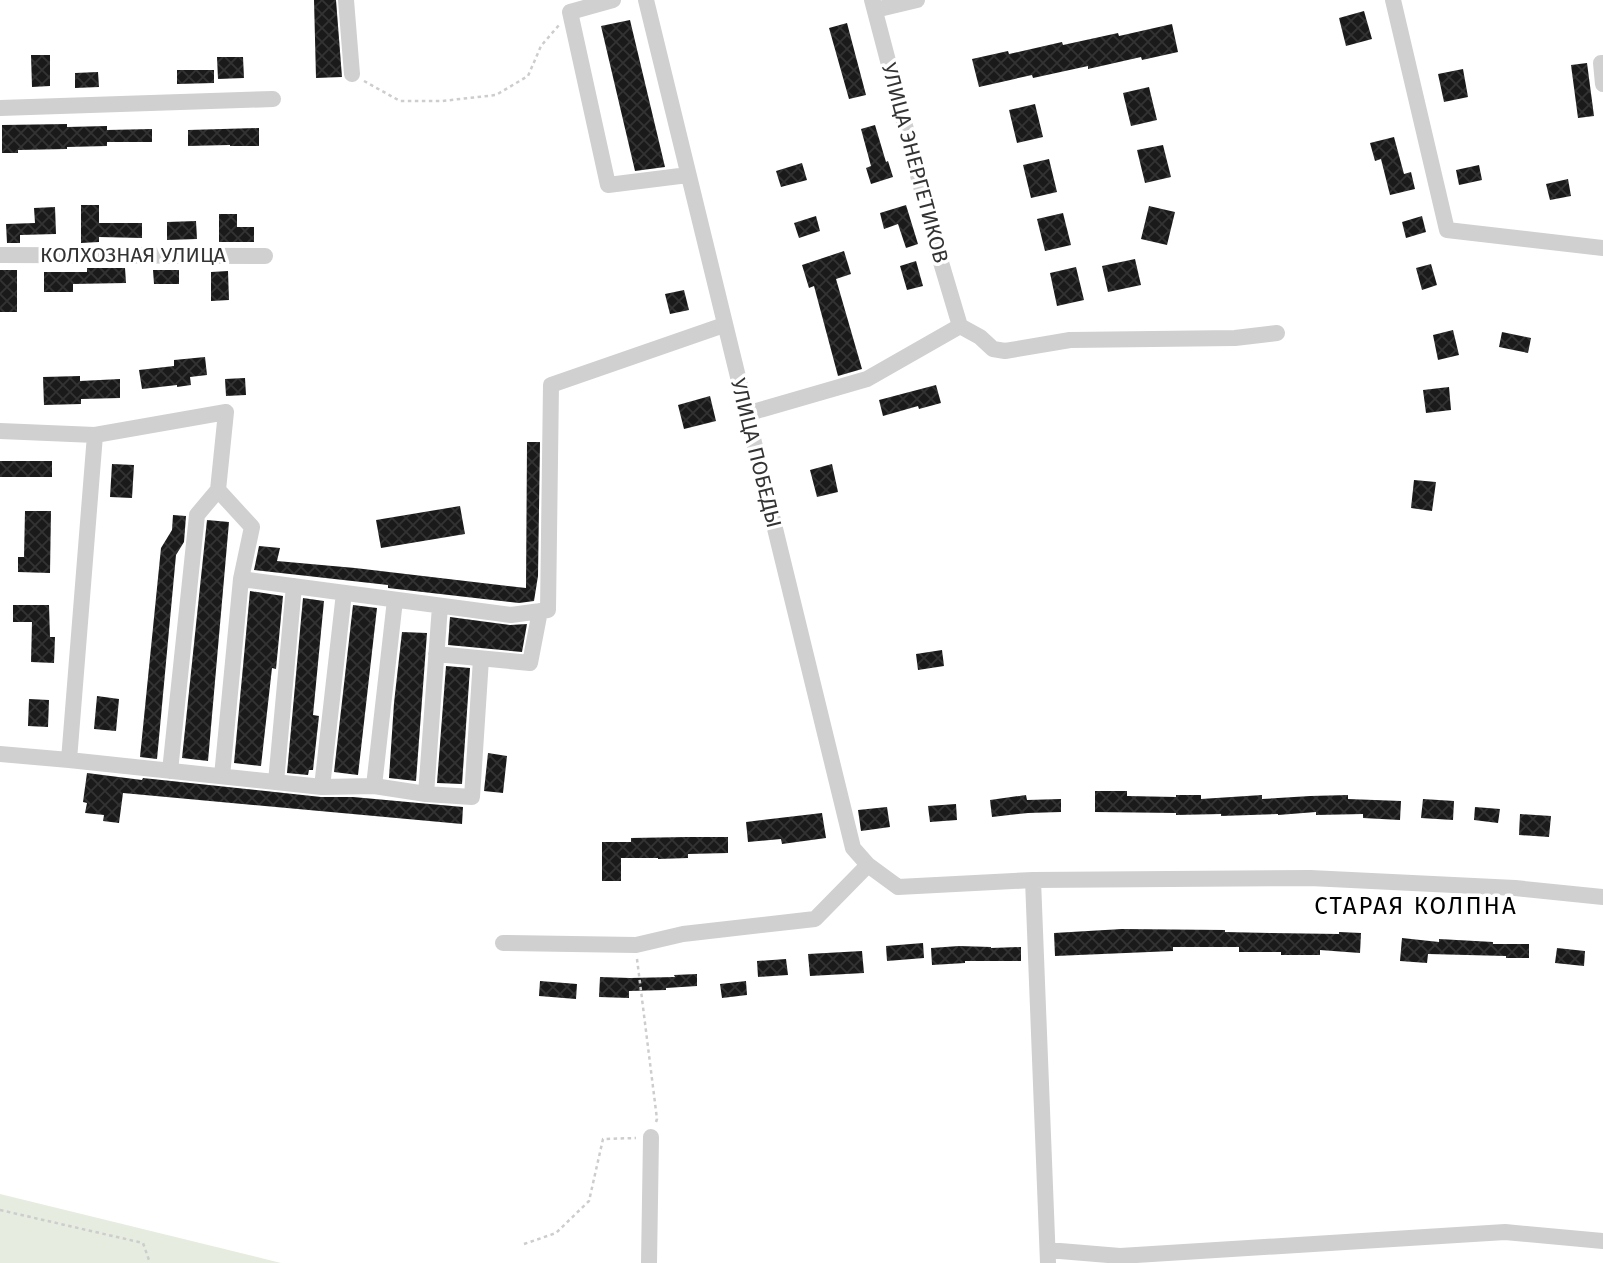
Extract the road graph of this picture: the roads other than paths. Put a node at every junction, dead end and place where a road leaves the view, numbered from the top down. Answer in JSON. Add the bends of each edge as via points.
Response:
{"nodes":[{"id":1,"x":346,"y":0,"type":"edge"},
{"id":2,"x":612,"y":0,"type":"edge"},
{"id":3,"x":646,"y":0,"type":"edge"},
{"id":4,"x":917,"y":0,"type":"edge"},
{"id":5,"x":1393,"y":0,"type":"edge"},
{"id":6,"x":874,"y":5,"type":"edge"},
{"id":7,"x":1603,"y":63,"type":"edge"},
{"id":8,"x":352,"y":74,"type":"road end"},
{"id":9,"x":1603,"y":84,"type":"edge"},
{"id":10,"x":274,"y":99,"type":"dead end"},
{"id":11,"x":0,"y":107,"type":"edge"},
{"id":12,"x":688,"y":176,"type":"junction"},
{"id":13,"x":1603,"y":248,"type":"edge"},
{"id":14,"x":0,"y":255,"type":"edge"},
{"id":15,"x":265,"y":256,"type":"dead end"},
{"id":16,"x":724,"y":325,"type":"junction"},
{"id":17,"x":960,"y":326,"type":"junction"},
{"id":18,"x":1277,"y":333,"type":"dead end"},
{"id":19,"x":746,"y":414,"type":"junction"},
{"id":20,"x":0,"y":431,"type":"edge"},
{"id":21,"x":95,"y":435,"type":"junction"},
{"id":22,"x":218,"y":491,"type":"junction"},
{"id":23,"x":241,"y":579,"type":"junction"},
{"id":24,"x":294,"y":586,"type":"junction"},
{"id":25,"x":344,"y":593,"type":"junction"},
{"id":26,"x":395,"y":600,"type":"junction"},
{"id":27,"x":440,"y":606,"type":"junction"},
{"id":28,"x":540,"y":611,"type":"junction"},
{"id":29,"x":436,"y":654,"type":"junction"},
{"id":30,"x":481,"y":659,"type":"junction"},
{"id":31,"x":0,"y":754,"type":"edge"},
{"id":32,"x":69,"y":760,"type":"junction"},
{"id":33,"x":170,"y":771,"type":"junction"},
{"id":34,"x":222,"y":776,"type":"junction"},
{"id":35,"x":276,"y":782,"type":"junction"},
{"id":36,"x":374,"y":786,"type":"junction"},
{"id":37,"x":322,"y":787,"type":"junction"},
{"id":38,"x":426,"y":794,"type":"junction"},
{"id":39,"x":868,"y":865,"type":"junction"},
{"id":40,"x":1033,"y":880,"type":"junction"},
{"id":41,"x":1603,"y":897,"type":"edge"},
{"id":42,"x":503,"y":943,"type":"dead end"},
{"id":43,"x":651,"y":1137,"type":"road end"},
{"id":44,"x":1603,"y":1241,"type":"edge"},
{"id":45,"x":1048,"y":1256,"type":"edge"},
{"id":46,"x":649,"y":1263,"type":"edge"}],
"edges":[{"from":1,"to":8,"type":"street"},
{"from":2,"to":12,"type":"street","via":[[570,12],[608,185]]},
{"from":3,"to":12,"type":"street","name":"УЛИЦА ПОБЕДЫ"},
{"from":4,"to":6,"type":"street"},
{"from":5,"to":13,"type":"street","via":[[1447,230]]},
{"from":6,"to":17,"type":"street","name":"УЛИЦА ЭНЕРГЕТИКОВ"},
{"from":7,"to":9,"type":"street"},
{"from":10,"to":11,"type":"street"},
{"from":12,"to":16,"type":"street","name":"УЛИЦА ПОБЕДЫ"},
{"from":14,"to":15,"type":"street","name":"КОЛХОЗНАЯ УЛИЦА"},
{"from":16,"to":19,"type":"street","name":"УЛИЦА ПОБЕДЫ"},
{"from":16,"to":28,"type":"street","via":[[551,385],[548,610]]},
{"from":17,"to":18,"type":"street","via":[[993,349],[1005,351],[1070,340],[1235,338]]},
{"from":17,"to":19,"type":"street","via":[[867,379]]},
{"from":19,"to":39,"type":"street","name":"УЛИЦА ПОБЕДЫ","via":[[853,848]]},
{"from":20,"to":21,"type":"street"},
{"from":21,"to":22,"type":"street","via":[[226,412]]},
{"from":21,"to":32,"type":"street"},
{"from":22,"to":23,"type":"street","via":[[252,527]]},
{"from":22,"to":33,"type":"street","via":[[197,515]]},
{"from":23,"to":24,"type":"street"},
{"from":23,"to":34,"type":"street"},
{"from":24,"to":25,"type":"street"},
{"from":24,"to":35,"type":"street"},
{"from":25,"to":26,"type":"street"},
{"from":25,"to":37,"type":"street"},
{"from":26,"to":27,"type":"street"},
{"from":26,"to":36,"type":"street"},
{"from":27,"to":28,"type":"street","via":[[511,615]]},
{"from":27,"to":29,"type":"street"},
{"from":28,"to":30,"type":"street","via":[[530,663]]},
{"from":29,"to":30,"type":"street"},
{"from":29,"to":38,"type":"street"},
{"from":30,"to":38,"type":"street","via":[[472,797]]},
{"from":31,"to":32,"type":"street"},
{"from":32,"to":33,"type":"street"},
{"from":33,"to":34,"type":"street"},
{"from":34,"to":35,"type":"street"},
{"from":35,"to":37,"type":"street"},
{"from":36,"to":37,"type":"street"},
{"from":36,"to":38,"type":"street"},
{"from":39,"to":40,"type":"street","name":"УЛИЦА ПОБЕДЫ","via":[[898,887]]},
{"from":39,"to":42,"type":"street","via":[[815,919],[683,934],[635,945]]},
{"from":40,"to":41,"type":"street","via":[[1310,878]]},
{"from":40,"to":45,"type":"street"},
{"from":43,"to":46,"type":"street"},
{"from":44,"to":45,"type":"street","via":[[1505,1232],[1120,1256]]}]}
